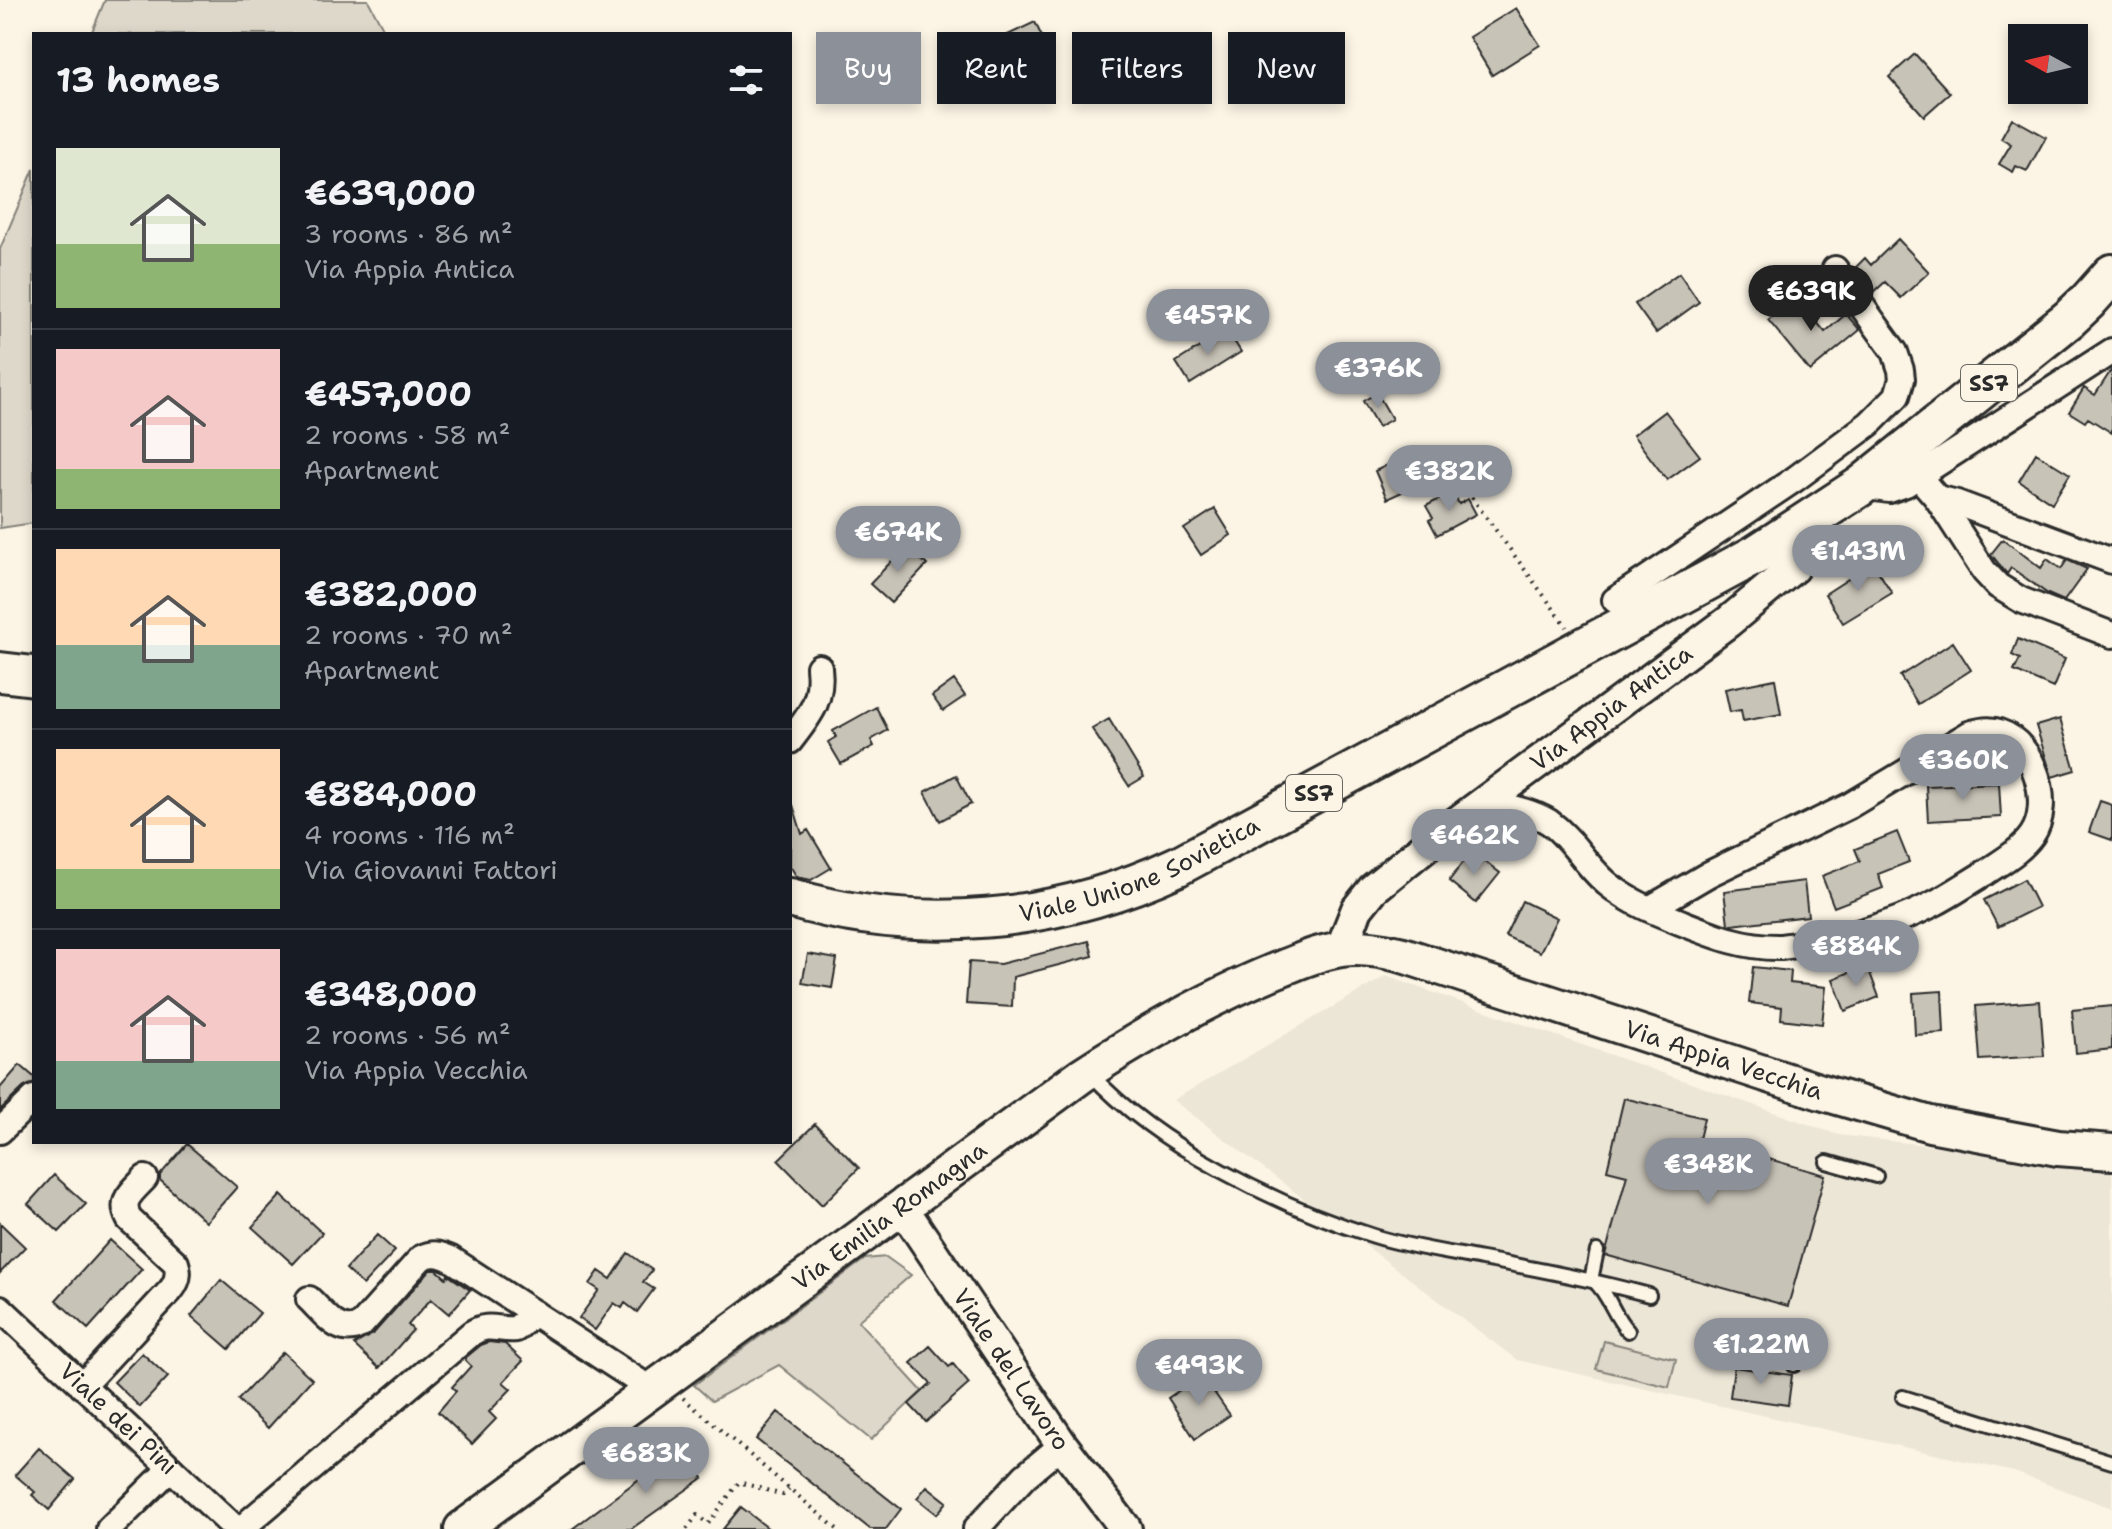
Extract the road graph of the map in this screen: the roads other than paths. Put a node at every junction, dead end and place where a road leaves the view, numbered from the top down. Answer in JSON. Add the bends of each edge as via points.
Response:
{"nodes":[{"id":1,"x":1835,"y":269,"type":"dead end"},
{"id":2,"x":2112,"y":274,"type":"edge"},
{"id":3,"x":2112,"y":351,"type":"edge"},
{"id":4,"x":1918,"y":476,"type":"junction"},
{"id":5,"x":1861,"y":486,"type":"junction"},
{"id":6,"x":1937,"y":498,"type":"junction"},
{"id":7,"x":1799,"y":528,"type":"junction"},
{"id":8,"x":2112,"y":561,"type":"edge"},
{"id":9,"x":1619,"y":606,"type":"junction"},
{"id":10,"x":2112,"y":635,"type":"edge"},
{"id":11,"x":819,"y":667,"type":"dead end"},
{"id":12,"x":0,"y":672,"type":"edge"},
{"id":13,"x":32,"y":676,"type":"edge"},
{"id":14,"x":792,"y":738,"type":"edge"},
{"id":15,"x":1484,"y":802,"type":"junction"},
{"id":16,"x":792,"y":899,"type":"edge"},
{"id":17,"x":1649,"y":909,"type":"junction"},
{"id":18,"x":1341,"y":949,"type":"junction"},
{"id":19,"x":1089,"y":1071,"type":"junction"},
{"id":20,"x":32,"y":1100,"type":"edge"},
{"id":21,"x":0,"y":1131,"type":"edge"},
{"id":22,"x":2058,"y":1148,"type":"junction"},
{"id":23,"x":2112,"y":1152,"type":"edge"},
{"id":24,"x":1827,"y":1162,"type":"dead end"},
{"id":25,"x":2112,"y":1165,"type":"edge"},
{"id":26,"x":1876,"y":1176,"type":"dead end"},
{"id":27,"x":145,"y":1178,"type":"dead end"},
{"id":28,"x":902,"y":1207,"type":"junction"},
{"id":29,"x":1597,"y":1251,"type":"dead end"},
{"id":30,"x":1591,"y":1280,"type":"junction"},
{"id":31,"x":1649,"y":1295,"type":"dead end"},
{"id":32,"x":309,"y":1299,"type":"dead end"},
{"id":33,"x":0,"y":1308,"type":"edge"},
{"id":34,"x":534,"y":1313,"type":"junction"},
{"id":35,"x":1628,"y":1331,"type":"dead end"},
{"id":36,"x":1808,"y":1339,"type":"dead end"},
{"id":37,"x":1794,"y":1365,"type":"dead end"},
{"id":38,"x":82,"y":1386,"type":"junction"},
{"id":39,"x":658,"y":1386,"type":"junction"},
{"id":40,"x":1903,"y":1397,"type":"dead end"},
{"id":41,"x":1062,"y":1445,"type":"junction"},
{"id":42,"x":2112,"y":1462,"type":"edge"},
{"id":43,"x":171,"y":1468,"type":"junction"},
{"id":44,"x":243,"y":1525,"type":"edge"},
{"id":45,"x":109,"y":1529,"type":"edge"},
{"id":46,"x":462,"y":1529,"type":"edge"},
{"id":47,"x":976,"y":1529,"type":"edge"},
{"id":48,"x":1126,"y":1529,"type":"edge"}],
"edges":[{"from":1,"to":9,"type":"street","via":[[1895,352],[1902,379],[1897,396],[1869,424]]},
{"from":2,"to":5,"type":"main road","number":"SS7","via":[[2069,319]]},
{"from":3,"to":4,"type":"street"},
{"from":4,"to":5,"type":"street","via":[[1894,489]]},
{"from":4,"to":6,"type":"street"},
{"from":5,"to":7,"type":"main road","number":"SS7"},
{"from":6,"to":8,"type":"street"},
{"from":6,"to":10,"type":"street","via":[[1998,586]]},
{"from":7,"to":9,"type":"main road","name":"Viale Unione Sovietica","number":"SS7","via":[[1757,554]]},
{"from":7,"to":15,"type":"street","name":"Via Appia Antica","via":[[1804,544],[1793,568]]},
{"from":9,"to":16,"type":"main road","name":"Viale Unione Sovietica","number":"SS7","via":[[1582,648],[1198,856],[1113,893],[1022,915],[952,920],[876,917]]},
{"from":11,"to":14,"type":"street","via":[[817,703]]},
{"from":12,"to":13,"type":"main road"},
{"from":15,"to":17,"type":"street","via":[[1547,821],[1605,882]]},
{"from":15,"to":18,"type":"street","name":"Via Appia Antica","via":[[1368,894]]},
{"from":17,"to":17,"type":"street","via":[[1726,939],[1767,947],[1793,946],[1884,924],[1944,898],[2021,847],[2040,817],[2038,780],[2016,742],[2000,732],[1978,731],[1849,806]]},
{"from":18,"to":19,"type":"main road","name":"Via Emilia Romagna","via":[[1210,999]]},
{"from":18,"to":22,"type":"main road","name":"Via Appia Vecchia","via":[[1403,955],[1930,1124]]},
{"from":19,"to":28,"type":"main road","name":"Via Emilia Romagna"},
{"from":19,"to":30,"type":"lane","via":[[1164,1135],[1231,1176],[1322,1218],[1377,1237]]},
{"from":20,"to":21,"type":"street"},
{"from":22,"to":23,"type":"main road","name":"Via Appia Vecchia"},
{"from":22,"to":25,"type":"lane"},
{"from":24,"to":26,"type":"lane"},
{"from":27,"to":38,"type":"street","via":[[128,1196],[125,1211],[176,1263],[177,1280]]},
{"from":28,"to":39,"type":"main road","name":"Via Emilia Romagna"},
{"from":28,"to":41,"type":"street","name":"Viale del Lavoro"},
{"from":29,"to":30,"type":"lane"},
{"from":30,"to":31,"type":"lane"},
{"from":30,"to":35,"type":"lane"},
{"from":32,"to":34,"type":"street","via":[[338,1327],[353,1329],[432,1253],[451,1259]]},
{"from":33,"to":38,"type":"street","name":"Viale dei Pini"},
{"from":34,"to":39,"type":"street"},
{"from":34,"to":44,"type":"street","via":[[516,1329],[489,1326],[472,1333]]},
{"from":36,"to":37,"type":"lane"},
{"from":38,"to":43,"type":"street","name":"Viale dei Pini"},
{"from":39,"to":46,"type":"main road","name":"Via Emilia Romagna"},
{"from":40,"to":42,"type":"lane"},
{"from":41,"to":47,"type":"street"},
{"from":41,"to":48,"type":"street","name":"Viale del Lavoro"},
{"from":43,"to":44,"type":"street","name":"Viale dei Pini"},
{"from":43,"to":45,"type":"street"}]}
